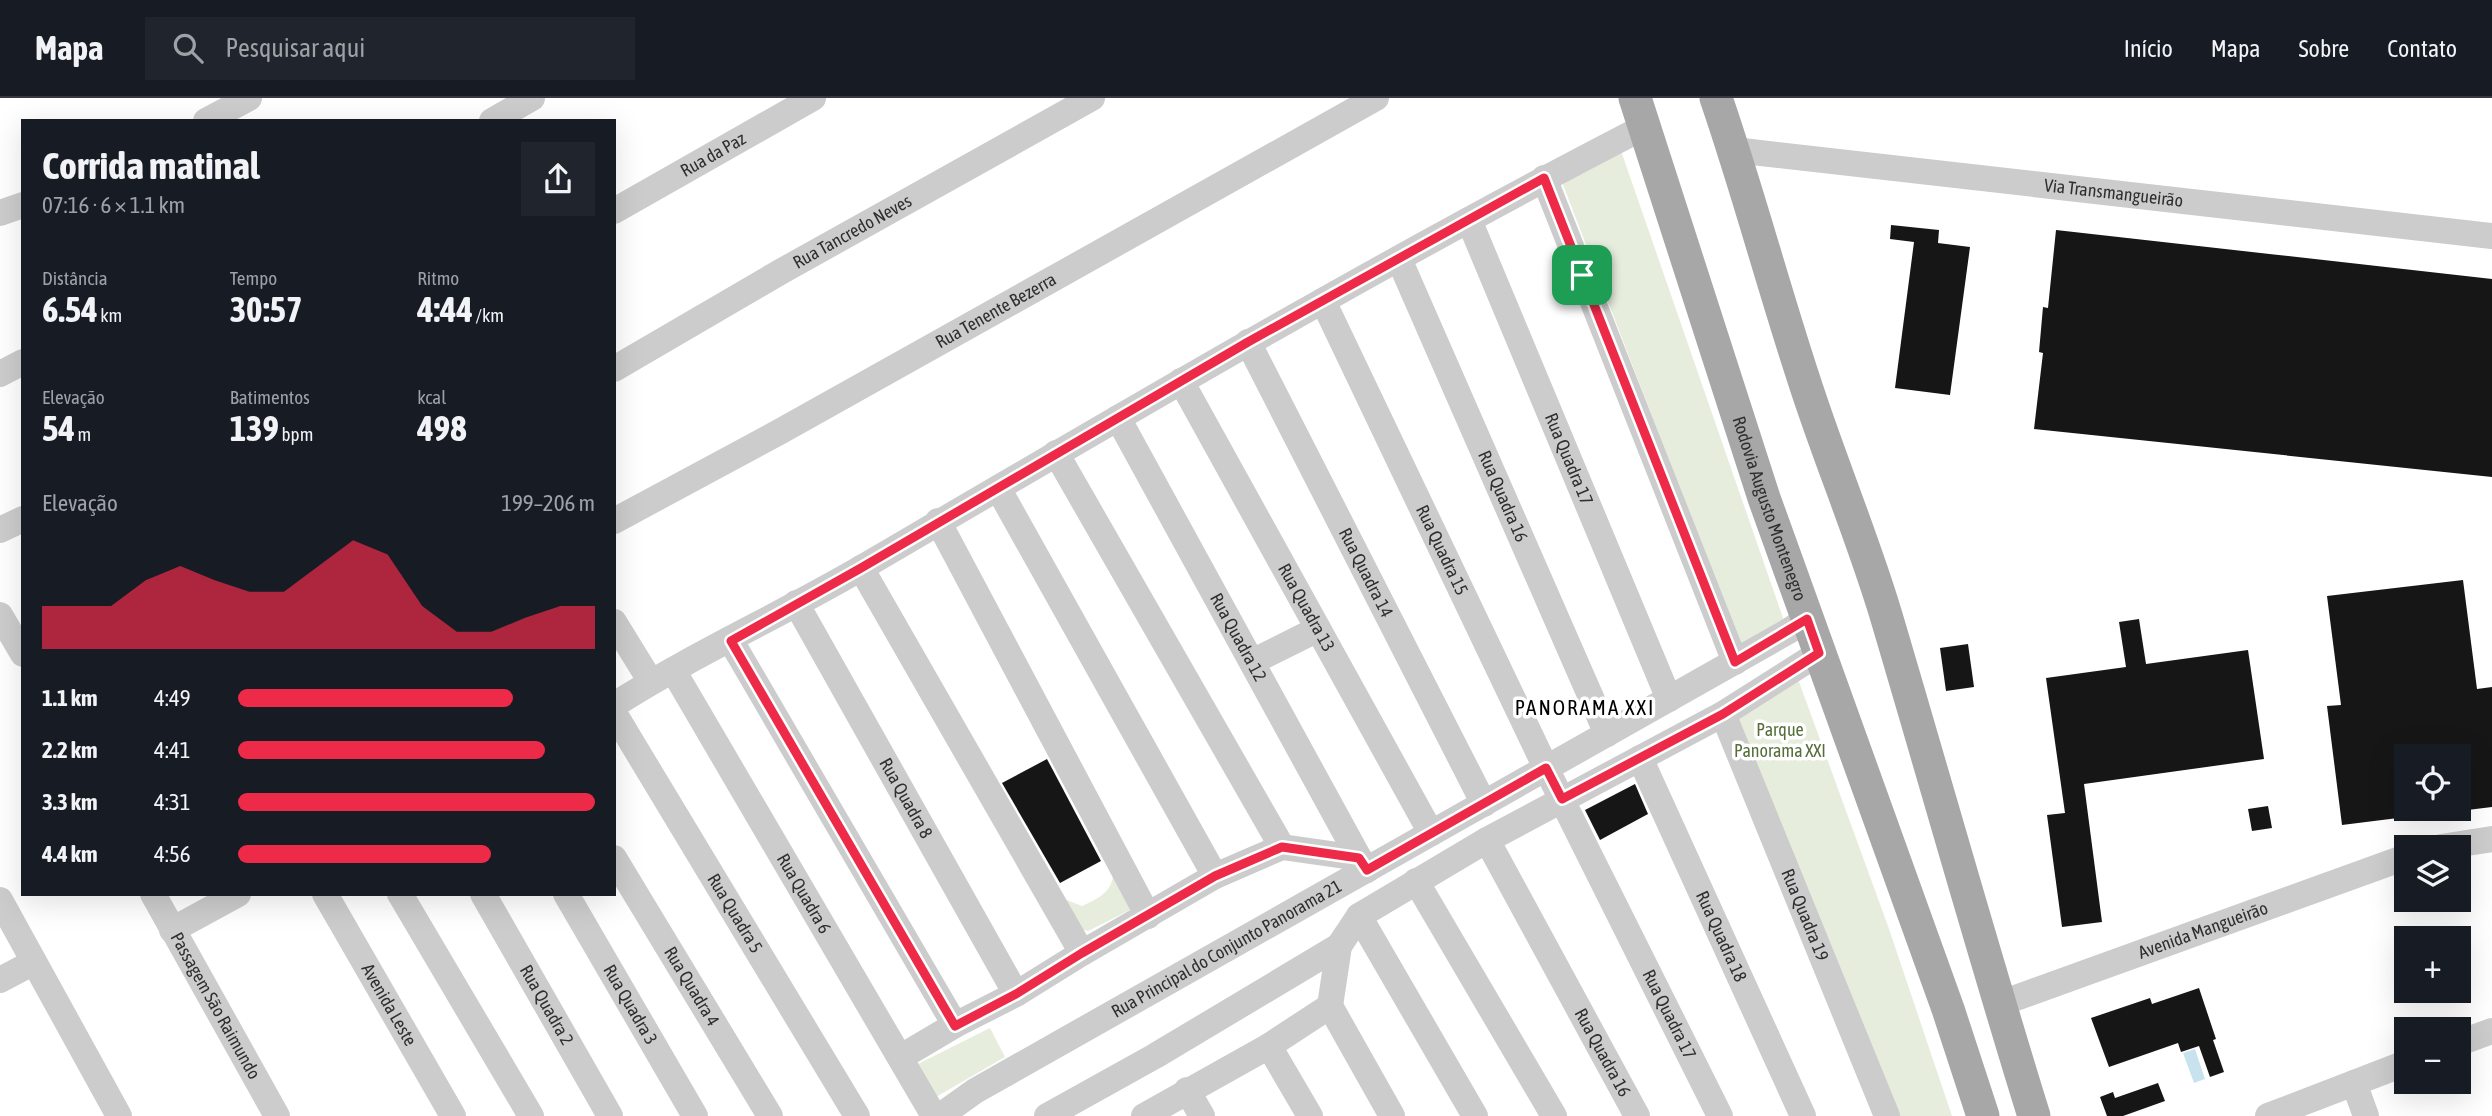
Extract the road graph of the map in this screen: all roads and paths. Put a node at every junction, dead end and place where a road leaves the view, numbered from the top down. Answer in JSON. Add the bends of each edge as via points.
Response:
{"nodes":[{"id":1,"x":249,"y":98,"type":"edge"},
{"id":2,"x":532,"y":98,"type":"edge"},
{"id":3,"x":813,"y":98,"type":"edge"},
{"id":4,"x":1092,"y":98,"type":"edge"},
{"id":5,"x":1376,"y":98,"type":"edge"},
{"id":6,"x":1716,"y":98,"type":"edge"},
{"id":7,"x":1639,"y":112,"type":"edge"},
{"id":8,"x":210,"y":119,"type":"edge"},
{"id":9,"x":495,"y":119,"type":"edge"},
{"id":10,"x":1734,"y":149,"type":"junction"},
{"id":11,"x":1544,"y":178,"type":"junction"},
{"id":12,"x":21,"y":206,"type":"edge"},
{"id":13,"x":616,"y":210,"type":"edge"},
{"id":14,"x":0,"y":213,"type":"edge"},
{"id":15,"x":1469,"y":220,"type":"junction"},
{"id":16,"x":2492,"y":236,"type":"edge"},
{"id":17,"x":1399,"y":259,"type":"junction"},
{"id":18,"x":1323,"y":301,"type":"junction"},
{"id":19,"x":1248,"y":342,"type":"junction"},
{"id":20,"x":21,"y":363,"type":"edge"},
{"id":21,"x":616,"y":368,"type":"edge"},
{"id":22,"x":0,"y":374,"type":"edge"},
{"id":23,"x":1181,"y":381,"type":"junction"},
{"id":24,"x":1118,"y":418,"type":"junction"},
{"id":25,"x":1056,"y":453,"type":"junction"},
{"id":26,"x":998,"y":488,"type":"junction"},
{"id":27,"x":21,"y":520,"type":"edge"},
{"id":28,"x":616,"y":520,"type":"edge"},
{"id":29,"x":938,"y":521,"type":"junction"},
{"id":30,"x":0,"y":530,"type":"edge"},
{"id":31,"x":861,"y":568,"type":"junction"},
{"id":32,"x":796,"y":603,"type":"junction"},
{"id":33,"x":0,"y":615,"type":"edge"},
{"id":34,"x":1807,"y":619,"type":"junction"},
{"id":35,"x":616,"y":624,"type":"edge"},
{"id":36,"x":1318,"y":629,"type":"junction"},
{"id":37,"x":731,"y":641,"type":"junction"},
{"id":38,"x":21,"y":651,"type":"edge"},
{"id":39,"x":1819,"y":653,"type":"junction"},
{"id":40,"x":1252,"y":662,"type":"junction"},
{"id":41,"x":1735,"y":662,"type":"junction"},
{"id":42,"x":662,"y":676,"type":"junction"},
{"id":43,"x":1669,"y":699,"type":"junction"},
{"id":44,"x":616,"y":704,"type":"edge"},
{"id":45,"x":1723,"y":714,"type":"junction"},
{"id":46,"x":616,"y":716,"type":"edge"},
{"id":47,"x":1607,"y":734,"type":"junction"},
{"id":48,"x":1640,"y":758,"type":"junction"},
{"id":49,"x":1546,"y":768,"type":"junction"},
{"id":50,"x":1562,"y":799,"type":"junction"},
{"id":51,"x":1483,"y":804,"type":"junction"},
{"id":52,"x":1431,"y":833,"type":"junction"},
{"id":53,"x":2492,"y":839,"type":"edge"},
{"id":54,"x":1487,"y":840,"type":"junction"},
{"id":55,"x":2471,"y":842,"type":"edge"},
{"id":56,"x":1282,"y":847,"type":"junction"},
{"id":57,"x":2394,"y":860,"type":"edge"},
{"id":58,"x":616,"y":861,"type":"edge"},
{"id":59,"x":1363,"y":864,"type":"junction"},
{"id":60,"x":1215,"y":876,"type":"junction"},
{"id":61,"x":1416,"y":881,"type":"junction"},
{"id":62,"x":154,"y":896,"type":"edge"},
{"id":63,"x":234,"y":896,"type":"edge"},
{"id":64,"x":326,"y":896,"type":"edge"},
{"id":65,"x":401,"y":896,"type":"edge"},
{"id":66,"x":484,"y":896,"type":"edge"},
{"id":67,"x":567,"y":896,"type":"edge"},
{"id":68,"x":0,"y":900,"type":"edge"},
{"id":69,"x":1148,"y":916,"type":"junction"},
{"id":70,"x":1359,"y":916,"type":"junction"},
{"id":71,"x":172,"y":930,"type":"junction"},
{"id":72,"x":1339,"y":946,"type":"junction"},
{"id":73,"x":1082,"y":953,"type":"junction"},
{"id":74,"x":34,"y":962,"type":"junction"},
{"id":75,"x":0,"y":980,"type":"edge"},
{"id":76,"x":1016,"y":994,"type":"junction"},
{"id":77,"x":1999,"y":1004,"type":"junction"},
{"id":78,"x":1330,"y":1006,"type":"junction"},
{"id":79,"x":955,"y":1026,"type":"junction"},
{"id":80,"x":2492,"y":1031,"type":"edge"},
{"id":81,"x":2471,"y":1039,"type":"edge"},
{"id":82,"x":1269,"y":1046,"type":"junction"},
{"id":83,"x":901,"y":1057,"type":"junction"},
{"id":84,"x":2394,"y":1068,"type":"edge"},
{"id":85,"x":2354,"y":1083,"type":"junction"},
{"id":86,"x":1187,"y":1090,"type":"junction"},
{"id":87,"x":2275,"y":1115,"type":"edge"},
{"id":88,"x":119,"y":1116,"type":"edge"},
{"id":89,"x":277,"y":1116,"type":"edge"},
{"id":90,"x":453,"y":1116,"type":"edge"},
{"id":91,"x":531,"y":1116,"type":"edge"},
{"id":92,"x":610,"y":1116,"type":"edge"},
{"id":93,"x":695,"y":1116,"type":"edge"},
{"id":94,"x":770,"y":1116,"type":"edge"},
{"id":95,"x":857,"y":1116,"type":"edge"},
{"id":96,"x":934,"y":1116,"type":"edge"},
{"id":97,"x":940,"y":1116,"type":"edge"},
{"id":98,"x":1047,"y":1116,"type":"edge"},
{"id":99,"x":1144,"y":1116,"type":"edge"},
{"id":100,"x":1202,"y":1116,"type":"edge"},
{"id":101,"x":1310,"y":1116,"type":"edge"},
{"id":102,"x":1392,"y":1116,"type":"edge"},
{"id":103,"x":1475,"y":1116,"type":"edge"},
{"id":104,"x":1554,"y":1116,"type":"edge"},
{"id":105,"x":1637,"y":1116,"type":"edge"},
{"id":106,"x":1720,"y":1116,"type":"edge"},
{"id":107,"x":1803,"y":1116,"type":"edge"},
{"id":108,"x":1886,"y":1116,"type":"edge"},
{"id":109,"x":1983,"y":1116,"type":"edge"},
{"id":110,"x":2034,"y":1116,"type":"edge"},
{"id":111,"x":2366,"y":1116,"type":"edge"}],
"edges":[{"from":1,"to":8,"type":"street"},
{"from":2,"to":9,"type":"street"},
{"from":3,"to":13,"type":"street","name":"Rua da Paz"},
{"from":4,"to":21,"type":"street","name":"Rua Tancredo Neves"},
{"from":5,"to":28,"type":"street","name":"Rua Tenente Bezerra"},
{"from":6,"to":10,"type":"main road"},
{"from":7,"to":11,"type":"street"},
{"from":7,"to":34,"type":"main road","name":"Rodovia Augusto Montenegro"},
{"from":10,"to":16,"type":"street","name":"Via Transmangueirão"},
{"from":10,"to":77,"type":"main road","via":[[1795,353],[1884,610]]},
{"from":11,"to":15,"type":"street"},
{"from":11,"to":41,"type":"street"},
{"from":12,"to":14,"type":"street"},
{"from":15,"to":17,"type":"street"},
{"from":15,"to":43,"type":"street","name":"Rua Quadra 17"},
{"from":17,"to":18,"type":"street"},
{"from":17,"to":47,"type":"street","name":"Rua Quadra 16"},
{"from":18,"to":19,"type":"street"},
{"from":18,"to":49,"type":"street","name":"Rua Quadra 15"},
{"from":19,"to":23,"type":"street"},
{"from":19,"to":51,"type":"street","name":"Rua Quadra 14"},
{"from":20,"to":22,"type":"street"},
{"from":23,"to":24,"type":"street"},
{"from":23,"to":36,"type":"street","name":"Rua Quadra 13"},
{"from":24,"to":25,"type":"street"},
{"from":24,"to":40,"type":"street","name":"Rua Quadra 12"},
{"from":25,"to":26,"type":"street"},
{"from":25,"to":56,"type":"street"},
{"from":26,"to":29,"type":"street"},
{"from":26,"to":60,"type":"street"},
{"from":27,"to":30,"type":"street"},
{"from":29,"to":31,"type":"street"},
{"from":29,"to":69,"type":"street"},
{"from":31,"to":32,"type":"street"},
{"from":31,"to":73,"type":"street"},
{"from":32,"to":37,"type":"street"},
{"from":32,"to":76,"type":"street","name":"Rua Quadra 8"},
{"from":33,"to":38,"type":"street"},
{"from":34,"to":39,"type":"main road","name":"Rodovia Augusto Montenegro"},
{"from":34,"to":41,"type":"street","name":"Rua Principal do Conjunto Panorama 21"},
{"from":35,"to":42,"type":"street","name":"Rua Quadra 6"},
{"from":36,"to":40,"type":"street"},
{"from":36,"to":52,"type":"street","name":"Rua Quadra 13"},
{"from":37,"to":42,"type":"street"},
{"from":37,"to":79,"type":"street"},
{"from":39,"to":45,"type":"street","name":"Rua Principal do Conjunto Panorama 21"},
{"from":39,"to":109,"type":"main road","name":"Rodovia Augusto Montenegro"},
{"from":40,"to":59,"type":"street","name":"Rua Quadra 12"},
{"from":41,"to":43,"type":"street","name":"Rua Principal do Conjunto Panorama 21"},
{"from":42,"to":44,"type":"street"},
{"from":42,"to":83,"type":"street","name":"Rua Quadra 6"},
{"from":43,"to":47,"type":"street","name":"Rua Principal do Conjunto Panorama 21"},
{"from":45,"to":48,"type":"street","name":"Rua Principal do Conjunto Panorama 21"},
{"from":45,"to":108,"type":"street","name":"Rua Quadra 19"},
{"from":46,"to":95,"type":"street","name":"Rua Quadra 5"},
{"from":47,"to":49,"type":"street","name":"Rua Principal do Conjunto Panorama 21"},
{"from":48,"to":50,"type":"street","name":"Rua Principal do Conjunto Panorama 21"},
{"from":48,"to":107,"type":"street","name":"Rua Quadra 18"},
{"from":49,"to":50,"type":"street","name":"Rua Quadra 15"},
{"from":49,"to":51,"type":"street","name":"Rua Principal do Conjunto Panorama 21"},
{"from":50,"to":54,"type":"street","name":"Rua Principal do Conjunto Panorama 21"},
{"from":50,"to":106,"type":"street","name":"Rua Quadra 17"},
{"from":51,"to":52,"type":"street","name":"Rua Principal do Conjunto Panorama 21"},
{"from":52,"to":59,"type":"street","name":"Rua Principal do Conjunto Panorama 21"},
{"from":53,"to":55,"type":"street"},
{"from":54,"to":61,"type":"street","name":"Rua Principal do Conjunto Panorama 21"},
{"from":54,"to":105,"type":"street","name":"Rua Quadra 16"},
{"from":56,"to":59,"type":"street"},
{"from":56,"to":60,"type":"street"},
{"from":57,"to":77,"type":"street","name":"Avenida Mangueirão"},
{"from":58,"to":94,"type":"street","name":"Rua Quadra 4"},
{"from":59,"to":97,"type":"street","name":"Rua Principal do Conjunto Panorama 21","via":[[975,1091]]},
{"from":60,"to":69,"type":"street"},
{"from":61,"to":70,"type":"street","name":"Rua Principal do Conjunto Panorama 21"},
{"from":61,"to":104,"type":"street"},
{"from":62,"to":71,"type":"street","name":"Passagem São Raimundo"},
{"from":63,"to":71,"type":"street"},
{"from":64,"to":90,"type":"street","name":"Avenida Leste"},
{"from":65,"to":91,"type":"street"},
{"from":66,"to":92,"type":"street","name":"Rua Quadra 2"},
{"from":67,"to":93,"type":"street","name":"Rua Quadra 3"},
{"from":68,"to":74,"type":"street"},
{"from":69,"to":73,"type":"street"},
{"from":70,"to":72,"type":"street","name":"Rua Principal do Conjunto Panorama 21"},
{"from":70,"to":103,"type":"street"},
{"from":71,"to":89,"type":"street","name":"Passagem São Raimundo"},
{"from":72,"to":78,"type":"street"},
{"from":72,"to":98,"type":"street","name":"Rua Principal do Conjunto Panorama 21"},
{"from":73,"to":76,"type":"street"},
{"from":74,"to":75,"type":"street"},
{"from":74,"to":88,"type":"street"},
{"from":76,"to":79,"type":"street"},
{"from":77,"to":110,"type":"main road"},
{"from":78,"to":82,"type":"street"},
{"from":78,"to":102,"type":"street"},
{"from":79,"to":83,"type":"street"},
{"from":80,"to":81,"type":"street"},
{"from":82,"to":86,"type":"street"},
{"from":82,"to":101,"type":"street"},
{"from":83,"to":96,"type":"street","name":"Rua Quadra 6"},
{"from":84,"to":85,"type":"street"},
{"from":85,"to":87,"type":"street"},
{"from":85,"to":111,"type":"street"},
{"from":86,"to":99,"type":"street"},
{"from":86,"to":100,"type":"street"}]}
